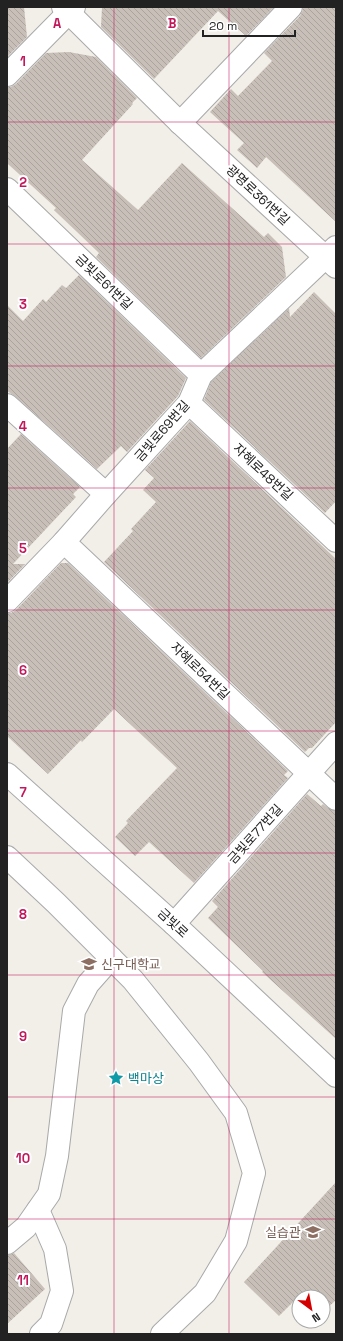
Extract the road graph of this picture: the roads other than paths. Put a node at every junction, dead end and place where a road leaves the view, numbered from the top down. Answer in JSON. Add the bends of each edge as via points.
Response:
{"nodes":[{"id":1,"x":291,"y":7,"type":"edge"},
{"id":2,"x":69,"y":9,"type":"edge"},
{"id":3,"x":7,"y":75,"type":"edge"},
{"id":4,"x":180,"y":123,"type":"junction"},
{"id":5,"x":7,"y":189,"type":"edge"},
{"id":6,"x":333,"y":258,"type":"edge"},
{"id":7,"x":201,"y":375,"type":"junction"},
{"id":8,"x":189,"y":403,"type":"junction"},
{"id":9,"x":7,"y":405,"type":"edge"},
{"id":10,"x":106,"y":494,"type":"junction"},
{"id":11,"x":336,"y":541,"type":"edge"},
{"id":12,"x":64,"y":542,"type":"junction"},
{"id":13,"x":7,"y":601,"type":"edge"},
{"id":14,"x":336,"y":743,"type":"edge"},
{"id":15,"x":7,"y":774,"type":"edge"},
{"id":16,"x":308,"y":774,"type":"junction"},
{"id":17,"x":336,"y":799,"type":"edge"},
{"id":18,"x":7,"y":857,"type":"edge"},
{"id":19,"x":174,"y":924,"type":"junction"},
{"id":20,"x":111,"y":958,"type":"junction"},
{"id":21,"x":336,"y":1076,"type":"edge"},
{"id":22,"x":38,"y":1210,"type":"junction"},
{"id":23,"x":7,"y":1243,"type":"edge"},
{"id":24,"x":41,"y":1334,"type":"edge"},
{"id":25,"x":162,"y":1334,"type":"edge"}],
"edges":[{"from":1,"to":4,"type":"street"},
{"from":2,"to":3,"type":"street"},
{"from":2,"to":4,"type":"street","name":"광명로361번길"},
{"from":4,"to":6,"type":"street","name":"광명로361번길"},
{"from":5,"to":7,"type":"street","name":"금빛로61번길"},
{"from":6,"to":7,"type":"street","name":"금빛로69번길"},
{"from":7,"to":8,"type":"street","name":"금빛로69번길"},
{"from":8,"to":10,"type":"street","name":"금빛로69번길"},
{"from":8,"to":11,"type":"street","name":"자혜로48번길"},
{"from":9,"to":10,"type":"street"},
{"from":10,"to":12,"type":"street","name":"금빛로69번길"},
{"from":12,"to":13,"type":"street","name":"금빛로69번길"},
{"from":12,"to":16,"type":"street","name":"자혜로54번길"},
{"from":14,"to":16,"type":"street","name":"금빛로77번길"},
{"from":15,"to":19,"type":"street","name":"금빛로"},
{"from":16,"to":17,"type":"street","name":"자혜로54번길"},
{"from":16,"to":19,"type":"street","name":"금빛로77번길"},
{"from":18,"to":20,"type":"street"},
{"from":19,"to":21,"type":"street","name":"금빛로"},
{"from":20,"to":22,"type":"street","via":[[88,984],[74,1011],[57,1156],[49,1194]]},
{"from":20,"to":25,"type":"street","via":[[133,980],[236,1113],[254,1173],[236,1241],[205,1294]]},
{"from":22,"to":23,"type":"street","via":[[26,1227]]},
{"from":22,"to":24,"type":"street","via":[[55,1249],[62,1291],[51,1324]]}]}
